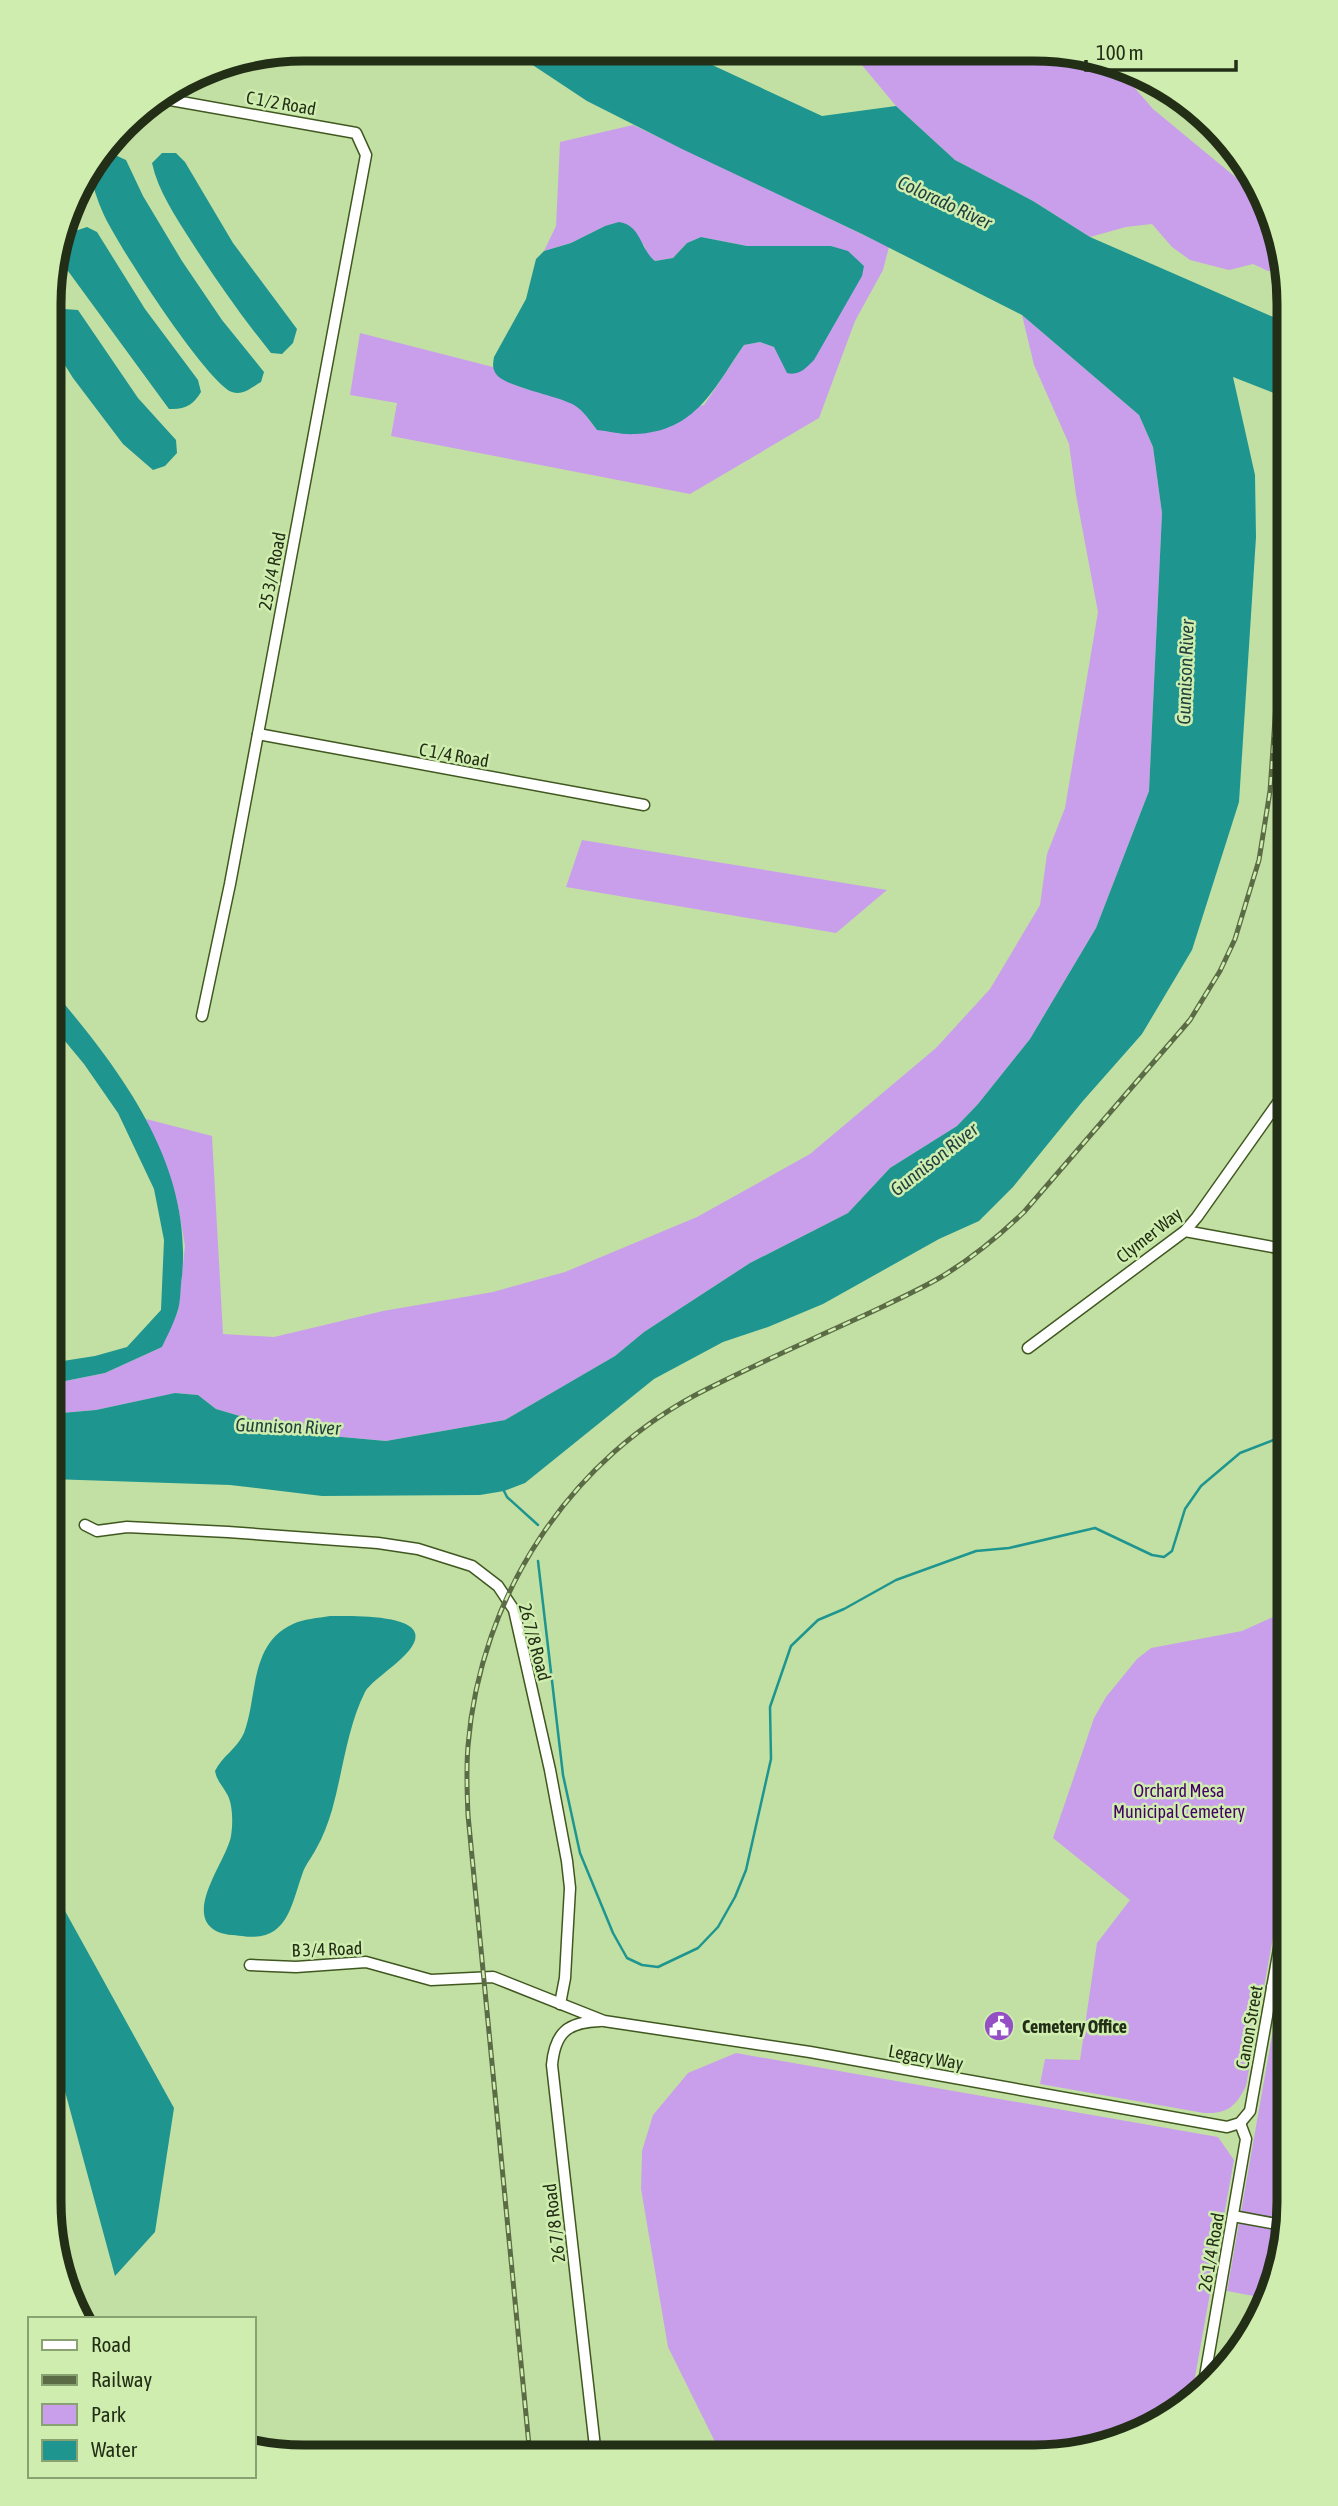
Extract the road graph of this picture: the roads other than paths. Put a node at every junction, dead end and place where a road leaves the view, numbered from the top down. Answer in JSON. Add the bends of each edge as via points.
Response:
{"nodes":[{"id":1,"x":172,"y":100,"type":"edge"},
{"id":2,"x":356,"y":132,"type":"joint"},
{"id":3,"x":258,"y":734,"type":"junction"},
{"id":4,"x":644,"y":805,"type":"dead end"},
{"id":5,"x":202,"y":1017,"type":"dead end"},
{"id":6,"x":1277,"y":1105,"type":"edge"},
{"id":7,"x":1185,"y":1230,"type":"junction"},
{"id":8,"x":1277,"y":1248,"type":"edge"},
{"id":9,"x":1028,"y":1348,"type":"dead end"},
{"id":10,"x":85,"y":1525,"type":"dead end"},
{"id":11,"x":1276,"y":1964,"type":"edge"},
{"id":12,"x":250,"y":1965,"type":"dead end"},
{"id":13,"x":1272,"y":1987,"type":"junction"},
{"id":14,"x":1276,"y":1989,"type":"edge"},
{"id":15,"x":560,"y":2004,"type":"junction"},
{"id":16,"x":604,"y":2021,"type":"junction"},
{"id":17,"x":1240,"y":2123,"type":"junction"},
{"id":18,"x":1233,"y":2216,"type":"junction"},
{"id":19,"x":1276,"y":2224,"type":"edge"},
{"id":20,"x":1205,"y":2375,"type":"edge"},
{"id":21,"x":595,"y":2445,"type":"edge"}],
"edges":[{"from":1,"to":2,"type":"street","name":"C 1/2 Road"},
{"from":2,"to":3,"type":"street","name":"25 3/4 Road","via":[[366,155]]},
{"from":3,"to":4,"type":"street","name":"C 1/4 Road"},
{"from":3,"to":5,"type":"street","name":"25 3/4 Road"},
{"from":6,"to":7,"type":"street","name":"Clymer Way"},
{"from":7,"to":8,"type":"street"},
{"from":7,"to":9,"type":"street","name":"Clymer Way"},
{"from":10,"to":15,"type":"street","name":"26 7/8 Road","via":[[97,1531],[127,1527],[378,1543],[418,1549],[472,1566],[498,1586],[514,1610],[567,1861],[570,1888]]},
{"from":11,"to":13,"type":"street","name":"Canon Street"},
{"from":12,"to":15,"type":"street","name":"B 3/4 Road","via":[[366,1962],[431,1980],[493,1977]]},
{"from":13,"to":14,"type":"street"},
{"from":13,"to":17,"type":"street","name":"Canon Street","via":[[1250,2111]]},
{"from":15,"to":16,"type":"street","name":"B 3/4 Road"},
{"from":16,"to":17,"type":"street","name":"Legacy Way","via":[[810,2052],[1227,2127]]},
{"from":16,"to":21,"type":"street","name":"26 7/8 Road","via":[[571,2025],[556,2045],[552,2065]]},
{"from":17,"to":18,"type":"street","name":"26 1/4 Road","via":[[1246,2140]]},
{"from":18,"to":19,"type":"street"},
{"from":18,"to":20,"type":"street","name":"26 1/4 Road"}]}
